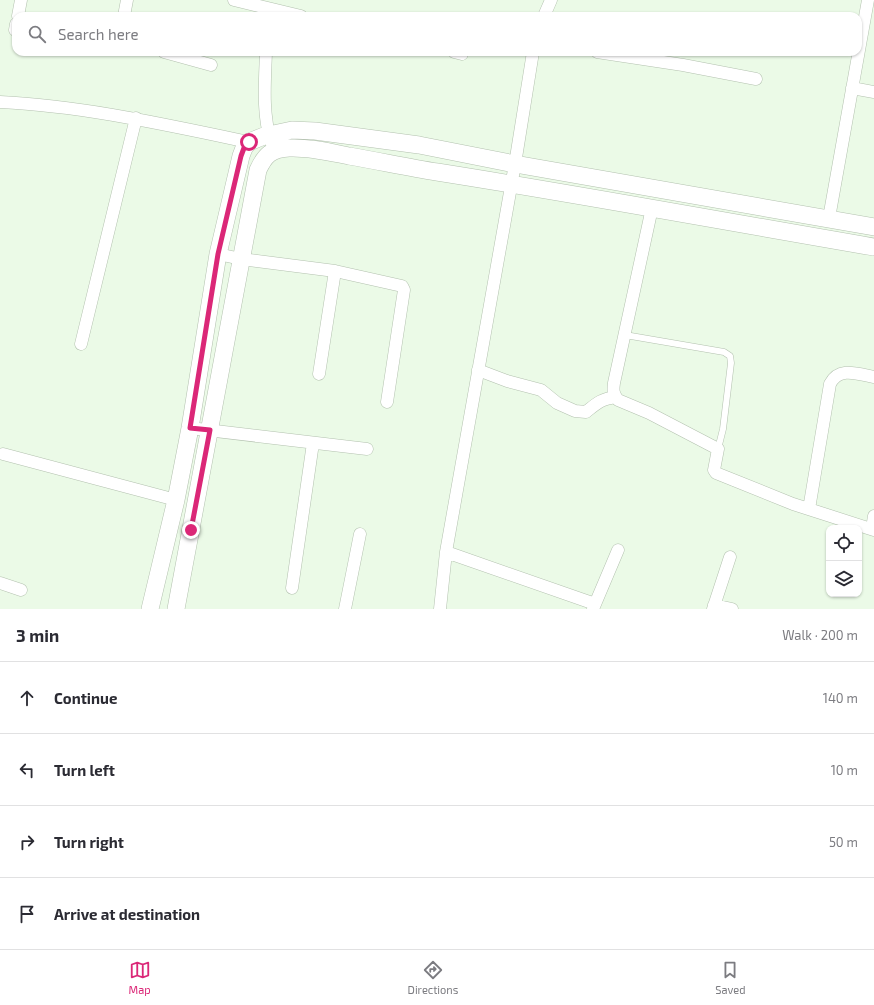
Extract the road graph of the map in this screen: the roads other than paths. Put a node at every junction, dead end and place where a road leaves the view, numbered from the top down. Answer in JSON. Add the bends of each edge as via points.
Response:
{"nodes":[{"id":1,"x":21,"y":0,"type":"edge"},
{"id":2,"x":127,"y":0,"type":"edge"},
{"id":3,"x":234,"y":0,"type":"edge"},
{"id":4,"x":550,"y":0,"type":"edge"},
{"id":5,"x":868,"y":0,"type":"edge"},
{"id":6,"x":267,"y":8,"type":"edge"},
{"id":7,"x":19,"y":12,"type":"edge"},
{"id":8,"x":125,"y":12,"type":"edge"},
{"id":9,"x":284,"y":12,"type":"edge"},
{"id":10,"x":546,"y":12,"type":"edge"},
{"id":11,"x":862,"y":33,"type":"edge"},
{"id":12,"x":178,"y":56,"type":"edge"},
{"id":13,"x":266,"y":56,"type":"edge"},
{"id":14,"x":532,"y":56,"type":"edge"},
{"id":15,"x":623,"y":56,"type":"edge"},
{"id":16,"x":858,"y":56,"type":"edge"},
{"id":17,"x":211,"y":65,"type":"dead end"},
{"id":18,"x":756,"y":79,"type":"dead end"},
{"id":19,"x":852,"y":88,"type":"junction"},
{"id":20,"x":874,"y":92,"type":"edge"},
{"id":21,"x":0,"y":102,"type":"edge"},
{"id":22,"x":136,"y":118,"type":"junction"},
{"id":23,"x":269,"y":135,"type":"junction"},
{"id":24,"x":249,"y":142,"type":"junction"},
{"id":25,"x":273,"y":151,"type":"junction"},
{"id":26,"x":515,"y":164,"type":"junction"},
{"id":27,"x":511,"y":183,"type":"junction"},
{"id":28,"x":652,"y":208,"type":"junction"},
{"id":29,"x":829,"y":218,"type":"junction"},
{"id":30,"x":874,"y":227,"type":"edge"},
{"id":31,"x":874,"y":247,"type":"edge"},
{"id":32,"x":218,"y":254,"type":"junction"},
{"id":33,"x":241,"y":259,"type":"junction"},
{"id":34,"x":335,"y":271,"type":"junction"},
{"id":35,"x":625,"y":335,"type":"junction"},
{"id":36,"x":82,"y":344,"type":"dead end"},
{"id":37,"x":478,"y":370,"type":"junction"},
{"id":38,"x":318,"y":374,"type":"dead end"},
{"id":39,"x":874,"y":377,"type":"edge"},
{"id":40,"x":616,"y":398,"type":"junction"},
{"id":41,"x":387,"y":402,"type":"dead end"},
{"id":42,"x":190,"y":428,"type":"junction"},
{"id":43,"x":210,"y":430,"type":"junction"},
{"id":44,"x":313,"y":443,"type":"junction"},
{"id":45,"x":367,"y":449,"type":"dead end"},
{"id":46,"x":718,"y":449,"type":"junction"},
{"id":47,"x":3,"y":454,"type":"dead end"},
{"id":48,"x":176,"y":500,"type":"junction"},
{"id":49,"x":809,"y":509,"type":"junction"},
{"id":50,"x":874,"y":516,"type":"edge"},
{"id":51,"x":873,"y":529,"type":"edge"},
{"id":52,"x":360,"y":534,"type":"dead end"},
{"id":53,"x":618,"y":550,"type":"dead end"},
{"id":54,"x":446,"y":552,"type":"junction"},
{"id":55,"x":730,"y":557,"type":"dead end"},
{"id":56,"x":0,"y":583,"type":"edge"},
{"id":57,"x":292,"y":588,"type":"dead end"},
{"id":58,"x":21,"y":590,"type":"dead end"},
{"id":59,"x":594,"y":607,"type":"edge"},
{"id":60,"x":714,"y":607,"type":"edge"},
{"id":61,"x":150,"y":609,"type":"edge"},
{"id":62,"x":176,"y":609,"type":"edge"},
{"id":63,"x":345,"y":609,"type":"edge"},
{"id":64,"x":440,"y":609,"type":"edge"},
{"id":65,"x":732,"y":609,"type":"edge"}],
"edges":[{"from":1,"to":7,"type":"street"},
{"from":2,"to":8,"type":"street"},
{"from":3,"to":6,"type":"street"},
{"from":4,"to":10,"type":"street"},
{"from":5,"to":11,"type":"street"},
{"from":6,"to":9,"type":"street"},
{"from":12,"to":17,"type":"street"},
{"from":13,"to":23,"type":"street","via":[[264,95]]},
{"from":14,"to":26,"type":"street"},
{"from":15,"to":18,"type":"street"},
{"from":16,"to":19,"type":"street"},
{"from":19,"to":20,"type":"street"},
{"from":19,"to":29,"type":"street"},
{"from":21,"to":22,"type":"street"},
{"from":22,"to":24,"type":"street"},
{"from":22,"to":36,"type":"street"},
{"from":23,"to":24,"type":"street"},
{"from":23,"to":25,"type":"street"},
{"from":23,"to":26,"type":"street","via":[[292,130],[315,131],[419,145]]},
{"from":24,"to":32,"type":"street","via":[[241,156]]},
{"from":25,"to":27,"type":"street","via":[[308,148],[412,168]]},
{"from":25,"to":33,"type":"street","via":[[268,154],[258,170]]},
{"from":26,"to":27,"type":"street"},
{"from":26,"to":29,"type":"street"},
{"from":27,"to":28,"type":"street"},
{"from":27,"to":37,"type":"street"},
{"from":28,"to":31,"type":"street"},
{"from":28,"to":35,"type":"street"},
{"from":29,"to":30,"type":"street"},
{"from":32,"to":33,"type":"street"},
{"from":32,"to":42,"type":"street"},
{"from":33,"to":34,"type":"street"},
{"from":33,"to":43,"type":"street"},
{"from":34,"to":38,"type":"street"},
{"from":34,"to":41,"type":"street","via":[[398,284],[404,290]]},
{"from":35,"to":40,"type":"street","via":[[614,383],[613,392]]},
{"from":35,"to":46,"type":"lane","via":[[724,352],[730,356],[723,429]]},
{"from":37,"to":40,"type":"street","via":[[540,390],[552,401],[575,411],[586,412],[597,402]]},
{"from":37,"to":54,"type":"street"},
{"from":39,"to":49,"type":"street","via":[[848,372],[838,374],[830,384]]},
{"from":40,"to":46,"type":"street"},
{"from":42,"to":43,"type":"street"},
{"from":42,"to":48,"type":"street"},
{"from":43,"to":44,"type":"street"},
{"from":43,"to":62,"type":"street"},
{"from":44,"to":45,"type":"street"},
{"from":44,"to":57,"type":"street"},
{"from":46,"to":49,"type":"street","via":[[714,470],[716,473]]},
{"from":47,"to":48,"type":"street"},
{"from":48,"to":61,"type":"street"},
{"from":49,"to":51,"type":"street"},
{"from":50,"to":51,"type":"street"},
{"from":52,"to":63,"type":"street"},
{"from":53,"to":59,"type":"street"},
{"from":54,"to":59,"type":"street"},
{"from":54,"to":64,"type":"street"},
{"from":55,"to":60,"type":"street"},
{"from":56,"to":58,"type":"street"},
{"from":60,"to":65,"type":"street"}]}
